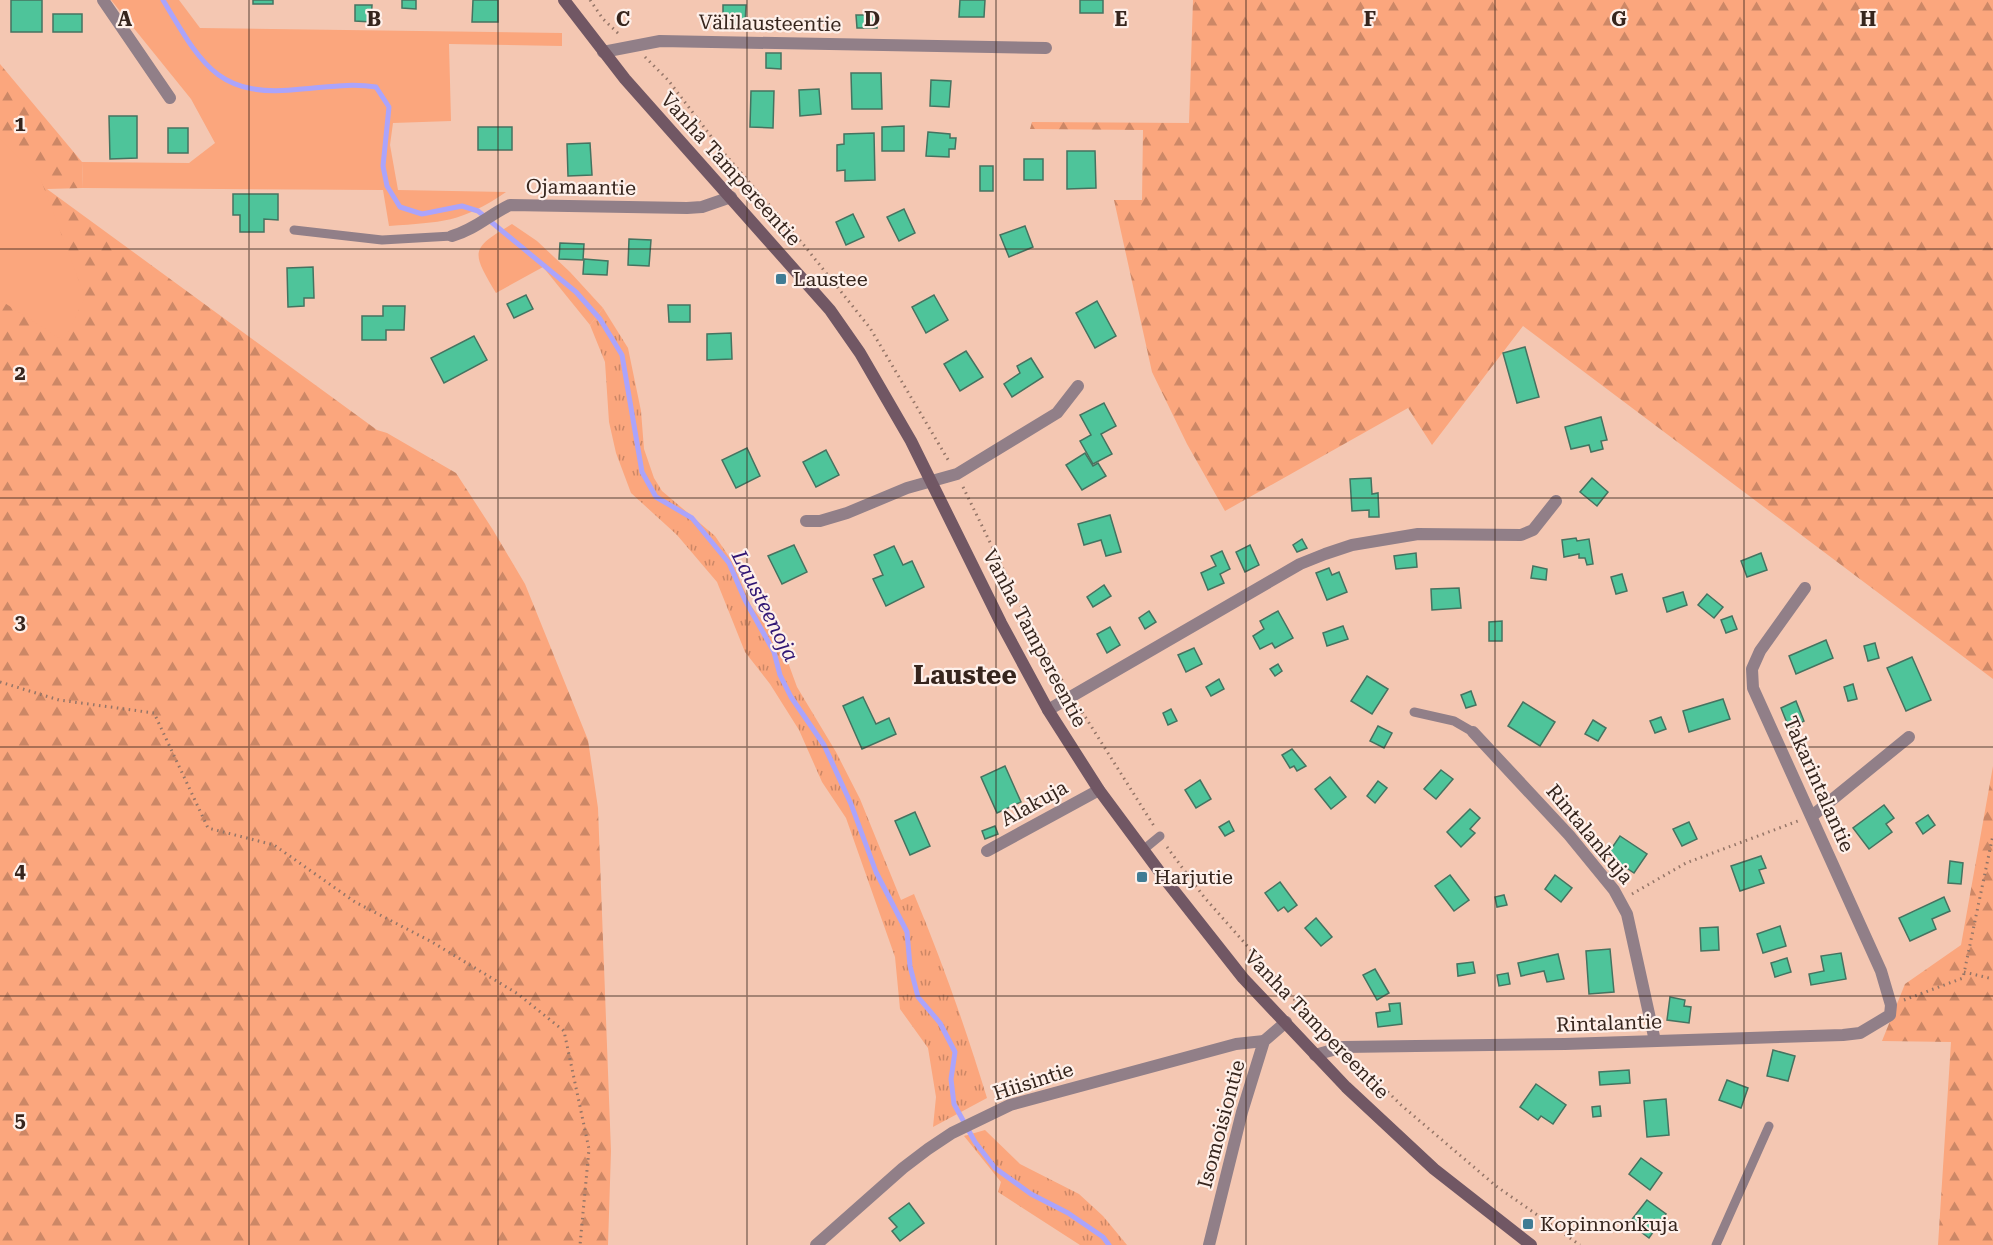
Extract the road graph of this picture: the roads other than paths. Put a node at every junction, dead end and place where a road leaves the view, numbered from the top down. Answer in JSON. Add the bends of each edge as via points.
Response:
{"nodes":[{"id":1,"x":103,"y":0,"type":"edge"},
{"id":2,"x":564,"y":0,"type":"edge"},
{"id":3,"x":1046,"y":48,"type":"dead end"},
{"id":4,"x":603,"y":52,"type":"junction"},
{"id":5,"x":170,"y":98,"type":"dead end"},
{"id":6,"x":731,"y":197,"type":"junction"},
{"id":7,"x":294,"y":230,"type":"dead end"},
{"id":8,"x":452,"y":236,"type":"joint"},
{"id":9,"x":1078,"y":386,"type":"dead end"},
{"id":10,"x":933,"y":482,"type":"junction"},
{"id":11,"x":1556,"y":501,"type":"dead end"},
{"id":12,"x":806,"y":521,"type":"dead end"},
{"id":13,"x":1805,"y":588,"type":"dead end"},
{"id":14,"x":1048,"y":710,"type":"junction"},
{"id":15,"x":1414,"y":712,"type":"dead end"},
{"id":16,"x":1473,"y":732,"type":"joint"},
{"id":17,"x":1909,"y":737,"type":"dead end"},
{"id":18,"x":1099,"y":790,"type":"junction"},
{"id":19,"x":1812,"y":816,"type":"junction"},
{"id":20,"x":1160,"y":836,"type":"road end"},
{"id":21,"x":987,"y":850,"type":"dead end"},
{"id":22,"x":1143,"y":850,"type":"junction"},
{"id":23,"x":1891,"y":1005,"type":"joint"},
{"id":24,"x":1286,"y":1022,"type":"junction"},
{"id":25,"x":1264,"y":1041,"type":"junction"},
{"id":26,"x":1655,"y":1041,"type":"junction"},
{"id":27,"x":1315,"y":1055,"type":"junction"},
{"id":28,"x":1769,"y":1126,"type":"dead end"},
{"id":29,"x":816,"y":1245,"type":"edge"},
{"id":30,"x":1209,"y":1245,"type":"edge"},
{"id":31,"x":1531,"y":1245,"type":"edge"},
{"id":32,"x":1716,"y":1245,"type":"edge"}],
"edges":[{"from":1,"to":5,"type":"street"},
{"from":2,"to":4,"type":"main road","name":"Vanha Tampereentie"},
{"from":3,"to":4,"type":"street","name":"Välilausteentie","via":[[660,41]]},
{"from":4,"to":6,"type":"main road","name":"Vanha Tampereentie"},
{"from":6,"to":8,"type":"street","name":"Ojamaantie","via":[[687,208],[510,205],[478,227]]},
{"from":6,"to":10,"type":"main road","name":"Vanha Tampereentie","via":[[830,310],[860,352]]},
{"from":7,"to":8,"type":"lane","name":"Ojamaantie","via":[[382,240]]},
{"from":9,"to":10,"type":"street","via":[[1058,413],[957,474]]},
{"from":10,"to":12,"type":"street","via":[[907,488],[847,513]]},
{"from":10,"to":14,"type":"main road","name":"Vanha Tampereentie","via":[[1000,622]]},
{"from":11,"to":14,"type":"street","via":[[1533,530],[1521,535],[1418,534],[1386,538],[1352,545],[1300,564]]},
{"from":13,"to":19,"type":"street","name":"Takarintalantie","via":[[1760,651],[1752,669],[1753,688]]},
{"from":14,"to":18,"type":"main road","name":"Vanha Tampereentie"},
{"from":15,"to":16,"type":"lane","name":"Rintalankuja","via":[[1454,721]]},
{"from":16,"to":26,"type":"street","name":"Rintalankuja","via":[[1569,835],[1620,901],[1627,914]]},
{"from":17,"to":19,"type":"street"},
{"from":18,"to":21,"type":"street","name":"Alakuja"},
{"from":18,"to":22,"type":"main road","name":"Vanha Tampereentie"},
{"from":19,"to":23,"type":"street","name":"Takarintalantie","via":[[1881,971]]},
{"from":20,"to":22,"type":"lane"},
{"from":22,"to":24,"type":"main road","name":"Vanha Tampereentie","via":[[1243,978]]},
{"from":23,"to":26,"type":"street","name":"Rintalantie","via":[[1890,1015],[1860,1033]]},
{"from":24,"to":25,"type":"street","name":"Isomoisiontie"},
{"from":24,"to":27,"type":"main road","name":"Vanha Tampereentie"},
{"from":25,"to":29,"type":"street","name":"Hiisintie","via":[[1236,1044],[1010,1105],[957,1131],[903,1168]]},
{"from":25,"to":30,"type":"street","name":"Isomoisiontie"},
{"from":26,"to":27,"type":"street","name":"Rintalantie","via":[[1343,1047]]},
{"from":27,"to":31,"type":"main road","name":"Vanha Tampereentie","via":[[1434,1169]]},
{"from":28,"to":32,"type":"lane"}]}
